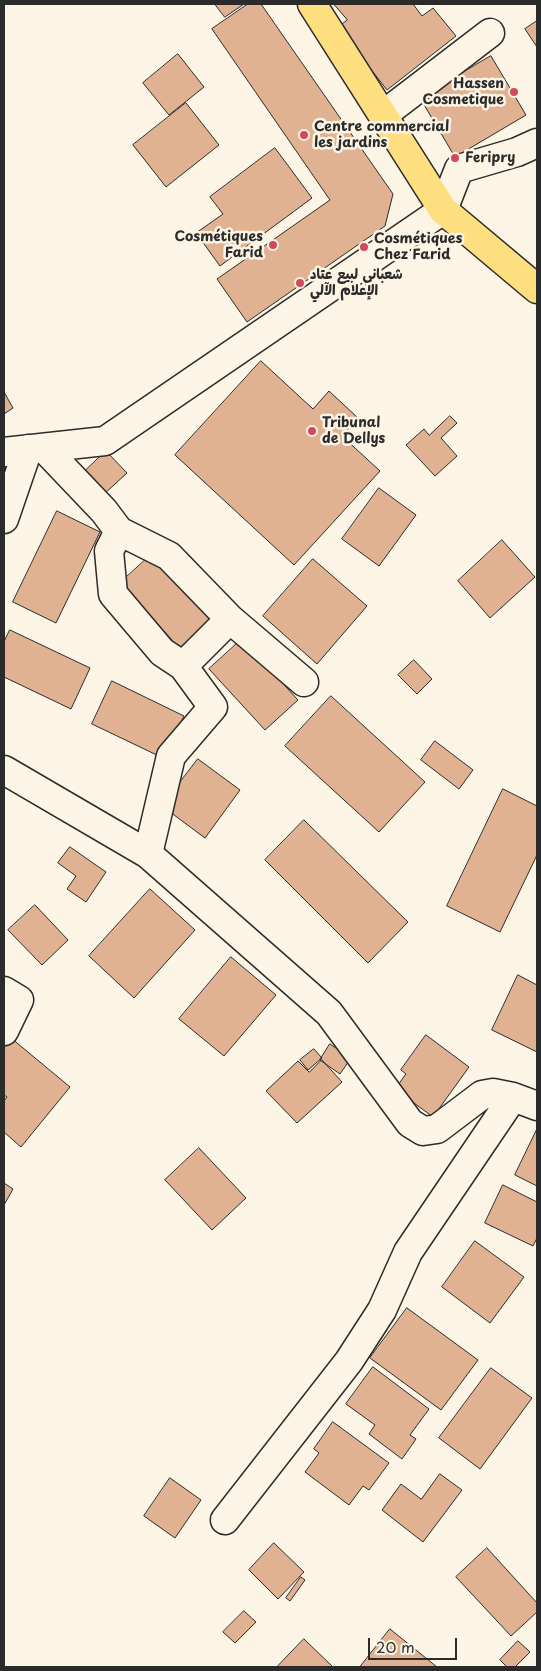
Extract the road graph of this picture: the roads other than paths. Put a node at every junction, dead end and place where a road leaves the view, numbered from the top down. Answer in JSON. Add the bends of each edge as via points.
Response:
{"nodes":[{"id":1,"x":312,"y":4,"type":"edge"},
{"id":2,"x":490,"y":33,"type":"dead end"},
{"id":3,"x":383,"y":115,"type":"junction"},
{"id":4,"x":537,"y":143,"type":"edge"},
{"id":5,"x":442,"y":210,"type":"junction"},
{"id":6,"x":537,"y":289,"type":"edge"},
{"id":7,"x":25,"y":450,"type":"edge"},
{"id":8,"x":4,"y":519,"type":"edge"},
{"id":9,"x":119,"y":531,"type":"junction"},
{"id":10,"x":230,"y":619,"type":"junction"},
{"id":11,"x":183,"y":666,"type":"junction"},
{"id":12,"x":304,"y":682,"type":"dead end"},
{"id":13,"x":4,"y":770,"type":"edge"},
{"id":14,"x":148,"y":854,"type":"junction"},
{"id":15,"x":4,"y":991,"type":"edge"},
{"id":16,"x":4,"y":1031,"type":"edge"},
{"id":17,"x":525,"y":1102,"type":"edge"},
{"id":18,"x":224,"y":1520,"type":"dead end"}],
"edges":[{"from":1,"to":3,"type":"main road"},
{"from":2,"to":3,"type":"street"},
{"from":3,"to":5,"type":"main road"},
{"from":4,"to":5,"type":"street","via":[[459,169]]},
{"from":5,"to":6,"type":"main road"},
{"from":5,"to":7,"type":"street","via":[[105,441]]},
{"from":7,"to":8,"type":"street"},
{"from":7,"to":9,"type":"street","via":[[104,510]]},
{"from":9,"to":10,"type":"street","via":[[169,556]]},
{"from":9,"to":11,"type":"street","via":[[109,551],[113,594],[162,652]]},
{"from":10,"to":11,"type":"street"},
{"from":10,"to":12,"type":"street"},
{"from":11,"to":14,"type":"street","via":[[213,707],[171,756]]},
{"from":13,"to":14,"type":"street"},
{"from":14,"to":17,"type":"street","via":[[329,1014],[410,1123],[423,1131],[437,1129],[482,1095],[494,1093]]},
{"from":15,"to":16,"type":"street","via":[[19,1000]]},
{"from":17,"to":18,"type":"street","via":[[408,1252],[382,1310],[349,1361]]}]}
